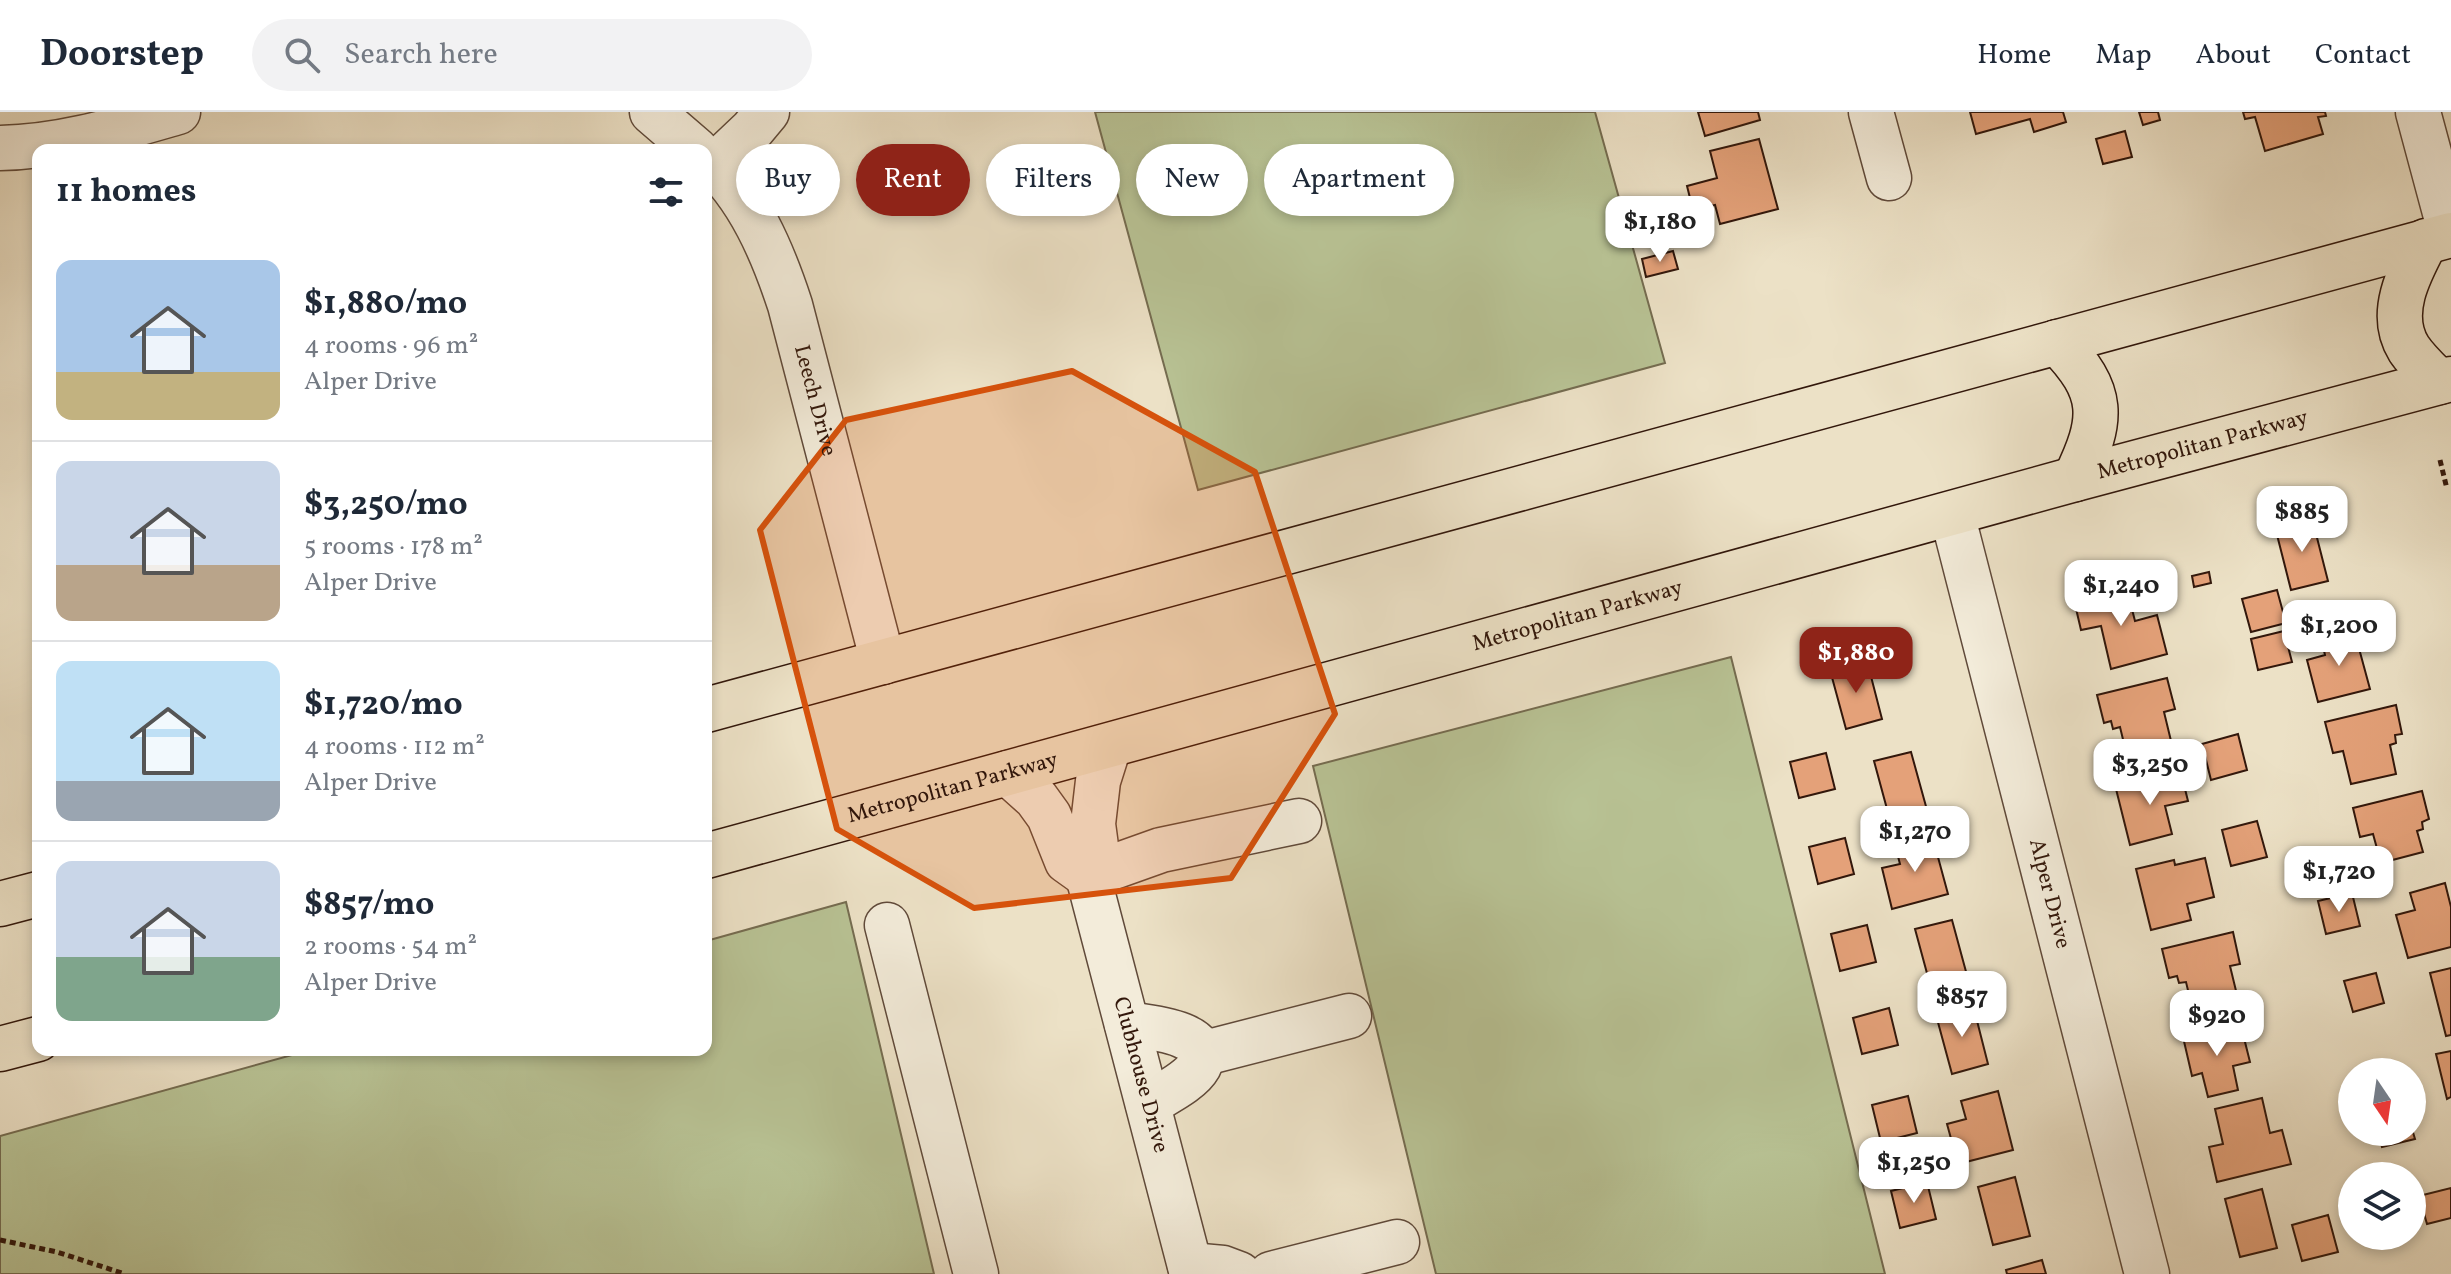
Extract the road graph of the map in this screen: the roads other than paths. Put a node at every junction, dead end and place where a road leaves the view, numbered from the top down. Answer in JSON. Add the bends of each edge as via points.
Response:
{"nodes":[{"id":1,"x":178,"y":112,"type":"edge"},
{"id":2,"x":652,"y":112,"type":"edge"},
{"id":3,"x":767,"y":112,"type":"edge"},
{"id":4,"x":1871,"y":112,"type":"edge"},
{"id":5,"x":2418,"y":112,"type":"edge"},
{"id":6,"x":50,"y":144,"type":"edge"},
{"id":7,"x":690,"y":144,"type":"edge"},
{"id":8,"x":32,"y":146,"type":"edge"},
{"id":9,"x":0,"y":148,"type":"edge"},
{"id":10,"x":712,"y":154,"type":"edge"},
{"id":11,"x":712,"y":165,"type":"edge"},
{"id":12,"x":1889,"y":178,"type":"dead end"},
{"id":13,"x":2439,"y":238,"type":"edge"},
{"id":14,"x":2057,"y":342,"type":"junction"},
{"id":15,"x":2445,"y":380,"type":"edge"},
{"id":16,"x":2075,"y":479,"type":"junction"},
{"id":17,"x":1952,"y":514,"type":"junction"},
{"id":18,"x":883,"y":662,"type":"junction"},
{"id":19,"x":712,"y":708,"type":"edge"},
{"id":20,"x":1109,"y":746,"type":"junction"},
{"id":21,"x":1008,"y":773,"type":"junction"},
{"id":22,"x":1299,"y":821,"type":"dead end"},
{"id":23,"x":712,"y":854,"type":"edge"},
{"id":24,"x":1088,"y":876,"type":"junction"},
{"id":25,"x":32,"y":896,"type":"edge"},
{"id":26,"x":0,"y":904,"type":"edge"},
{"id":27,"x":887,"y":925,"type":"dead end"},
{"id":28,"x":1349,"y":1016,"type":"dead end"},
{"id":29,"x":1127,"y":1024,"type":"junction"},
{"id":30,"x":32,"y":1041,"type":"edge"},
{"id":31,"x":0,"y":1049,"type":"edge"},
{"id":32,"x":1201,"y":1054,"type":"junction"},
{"id":33,"x":1148,"y":1104,"type":"junction"},
{"id":34,"x":1397,"y":1242,"type":"dead end"},
{"id":35,"x":1191,"y":1269,"type":"edge"},
{"id":36,"x":976,"y":1274,"type":"edge"},
{"id":37,"x":1239,"y":1274,"type":"edge"},
{"id":38,"x":1271,"y":1274,"type":"edge"},
{"id":39,"x":2147,"y":1274,"type":"edge"}],
"edges":[{"from":1,"to":6,"type":"street"},
{"from":2,"to":7,"type":"street","name":"Leech Drive"},
{"from":3,"to":10,"type":"street","via":[[752,130]]},
{"from":4,"to":12,"type":"street"},
{"from":5,"to":13,"type":"street"},
{"from":8,"to":9,"type":"street"},
{"from":11,"to":18,"type":"street","name":"Leech Drive","via":[[737,193],[778,269]]},
{"from":13,"to":14,"type":"main road"},
{"from":13,"to":15,"type":"main road","via":[[2405,287],[2401,329],[2408,347]]},
{"from":14,"to":16,"type":"main road","via":[[2074,359],[2094,395],[2093,443]]},
{"from":14,"to":18,"type":"main road"},
{"from":15,"to":16,"type":"main road","name":"Metropolitan Parkway"},
{"from":16,"to":17,"type":"main road","name":"Metropolitan Parkway"},
{"from":17,"to":20,"type":"main road","name":"Metropolitan Parkway"},
{"from":17,"to":39,"type":"street","name":"Alper Drive"},
{"from":18,"to":19,"type":"main road"},
{"from":20,"to":21,"type":"main road","name":"Metropolitan Parkway"},
{"from":20,"to":24,"type":"street","name":"Clubhouse Drive","via":[[1093,824],[1097,854]]},
{"from":21,"to":23,"type":"main road","name":"Metropolitan Parkway"},
{"from":21,"to":24,"type":"street","name":"Clubhouse Drive","via":[[1049,816],[1067,861]]},
{"from":22,"to":24,"type":"street","via":[[1161,850]]},
{"from":24,"to":29,"type":"street","name":"Clubhouse Drive"},
{"from":25,"to":26,"type":"main road"},
{"from":27,"to":36,"type":"street"},
{"from":28,"to":32,"type":"street"},
{"from":29,"to":32,"type":"street","via":[[1183,1035]]},
{"from":29,"to":33,"type":"street","name":"Clubhouse Drive"},
{"from":30,"to":31,"type":"main road"},
{"from":32,"to":33,"type":"street","via":[[1191,1075]]},
{"from":33,"to":35,"type":"street","name":"Clubhouse Drive"},
{"from":34,"to":38,"type":"street"},
{"from":35,"to":37,"type":"street","via":[[1223,1268]]}]}
